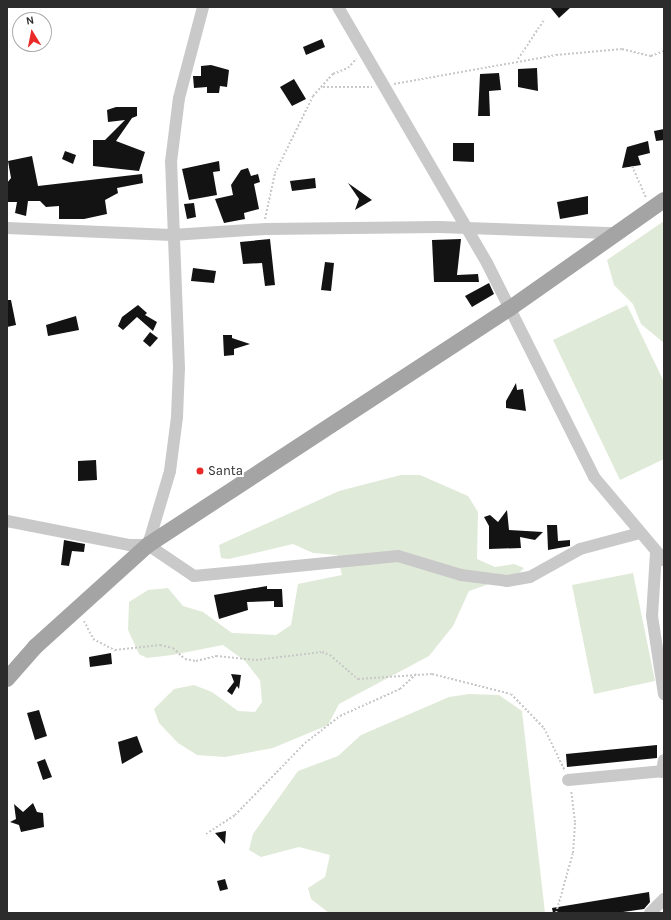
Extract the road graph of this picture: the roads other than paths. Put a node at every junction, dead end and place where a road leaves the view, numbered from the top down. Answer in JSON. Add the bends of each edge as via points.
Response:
{"nodes":[{"id":1,"x":203,"y":7,"type":"edge"},
{"id":2,"x":338,"y":7,"type":"edge"},
{"id":3,"x":664,"y":200,"type":"edge"},
{"id":4,"x":7,"y":228,"type":"edge"},
{"id":5,"x":465,"y":228,"type":"junction"},
{"id":6,"x":615,"y":233,"type":"junction"},
{"id":7,"x":172,"y":235,"type":"junction"},
{"id":8,"x":509,"y":309,"type":"junction"},
{"id":9,"x":7,"y":521,"type":"edge"},
{"id":10,"x":640,"y":533,"type":"junction"},
{"id":11,"x":148,"y":545,"type":"junction"},
{"id":12,"x":660,"y":556,"type":"edge"},
{"id":13,"x":7,"y":679,"type":"edge"},
{"id":14,"x":664,"y":694,"type":"edge"},
{"id":15,"x":663,"y":767,"type":"edge"},
{"id":16,"x":568,"y":780,"type":"road end"},
{"id":17,"x":664,"y":899,"type":"edge"},
{"id":18,"x":650,"y":913,"type":"edge"}],
"edges":[{"from":1,"to":7,"type":"street","via":[[178,105],[171,162]]},
{"from":2,"to":5,"type":"street"},
{"from":3,"to":6,"type":"main road"},
{"from":4,"to":7,"type":"street"},
{"from":5,"to":6,"type":"street"},
{"from":5,"to":7,"type":"street","via":[[266,228]]},
{"from":5,"to":8,"type":"street","via":[[487,263]]},
{"from":6,"to":8,"type":"main road"},
{"from":7,"to":11,"type":"street","via":[[179,368],[177,417],[170,471]]},
{"from":8,"to":10,"type":"street","via":[[594,477]]},
{"from":8,"to":11,"type":"main road"},
{"from":9,"to":11,"type":"street","via":[[129,545]]},
{"from":10,"to":11,"type":"street","via":[[580,549],[530,578],[507,581],[461,576],[398,556],[194,576]]},
{"from":10,"to":12,"type":"street"},
{"from":11,"to":13,"type":"main road","via":[[35,647]]},
{"from":12,"to":14,"type":"street","via":[[652,616]]},
{"from":15,"to":16,"type":"street"},
{"from":17,"to":18,"type":"street"}]}
